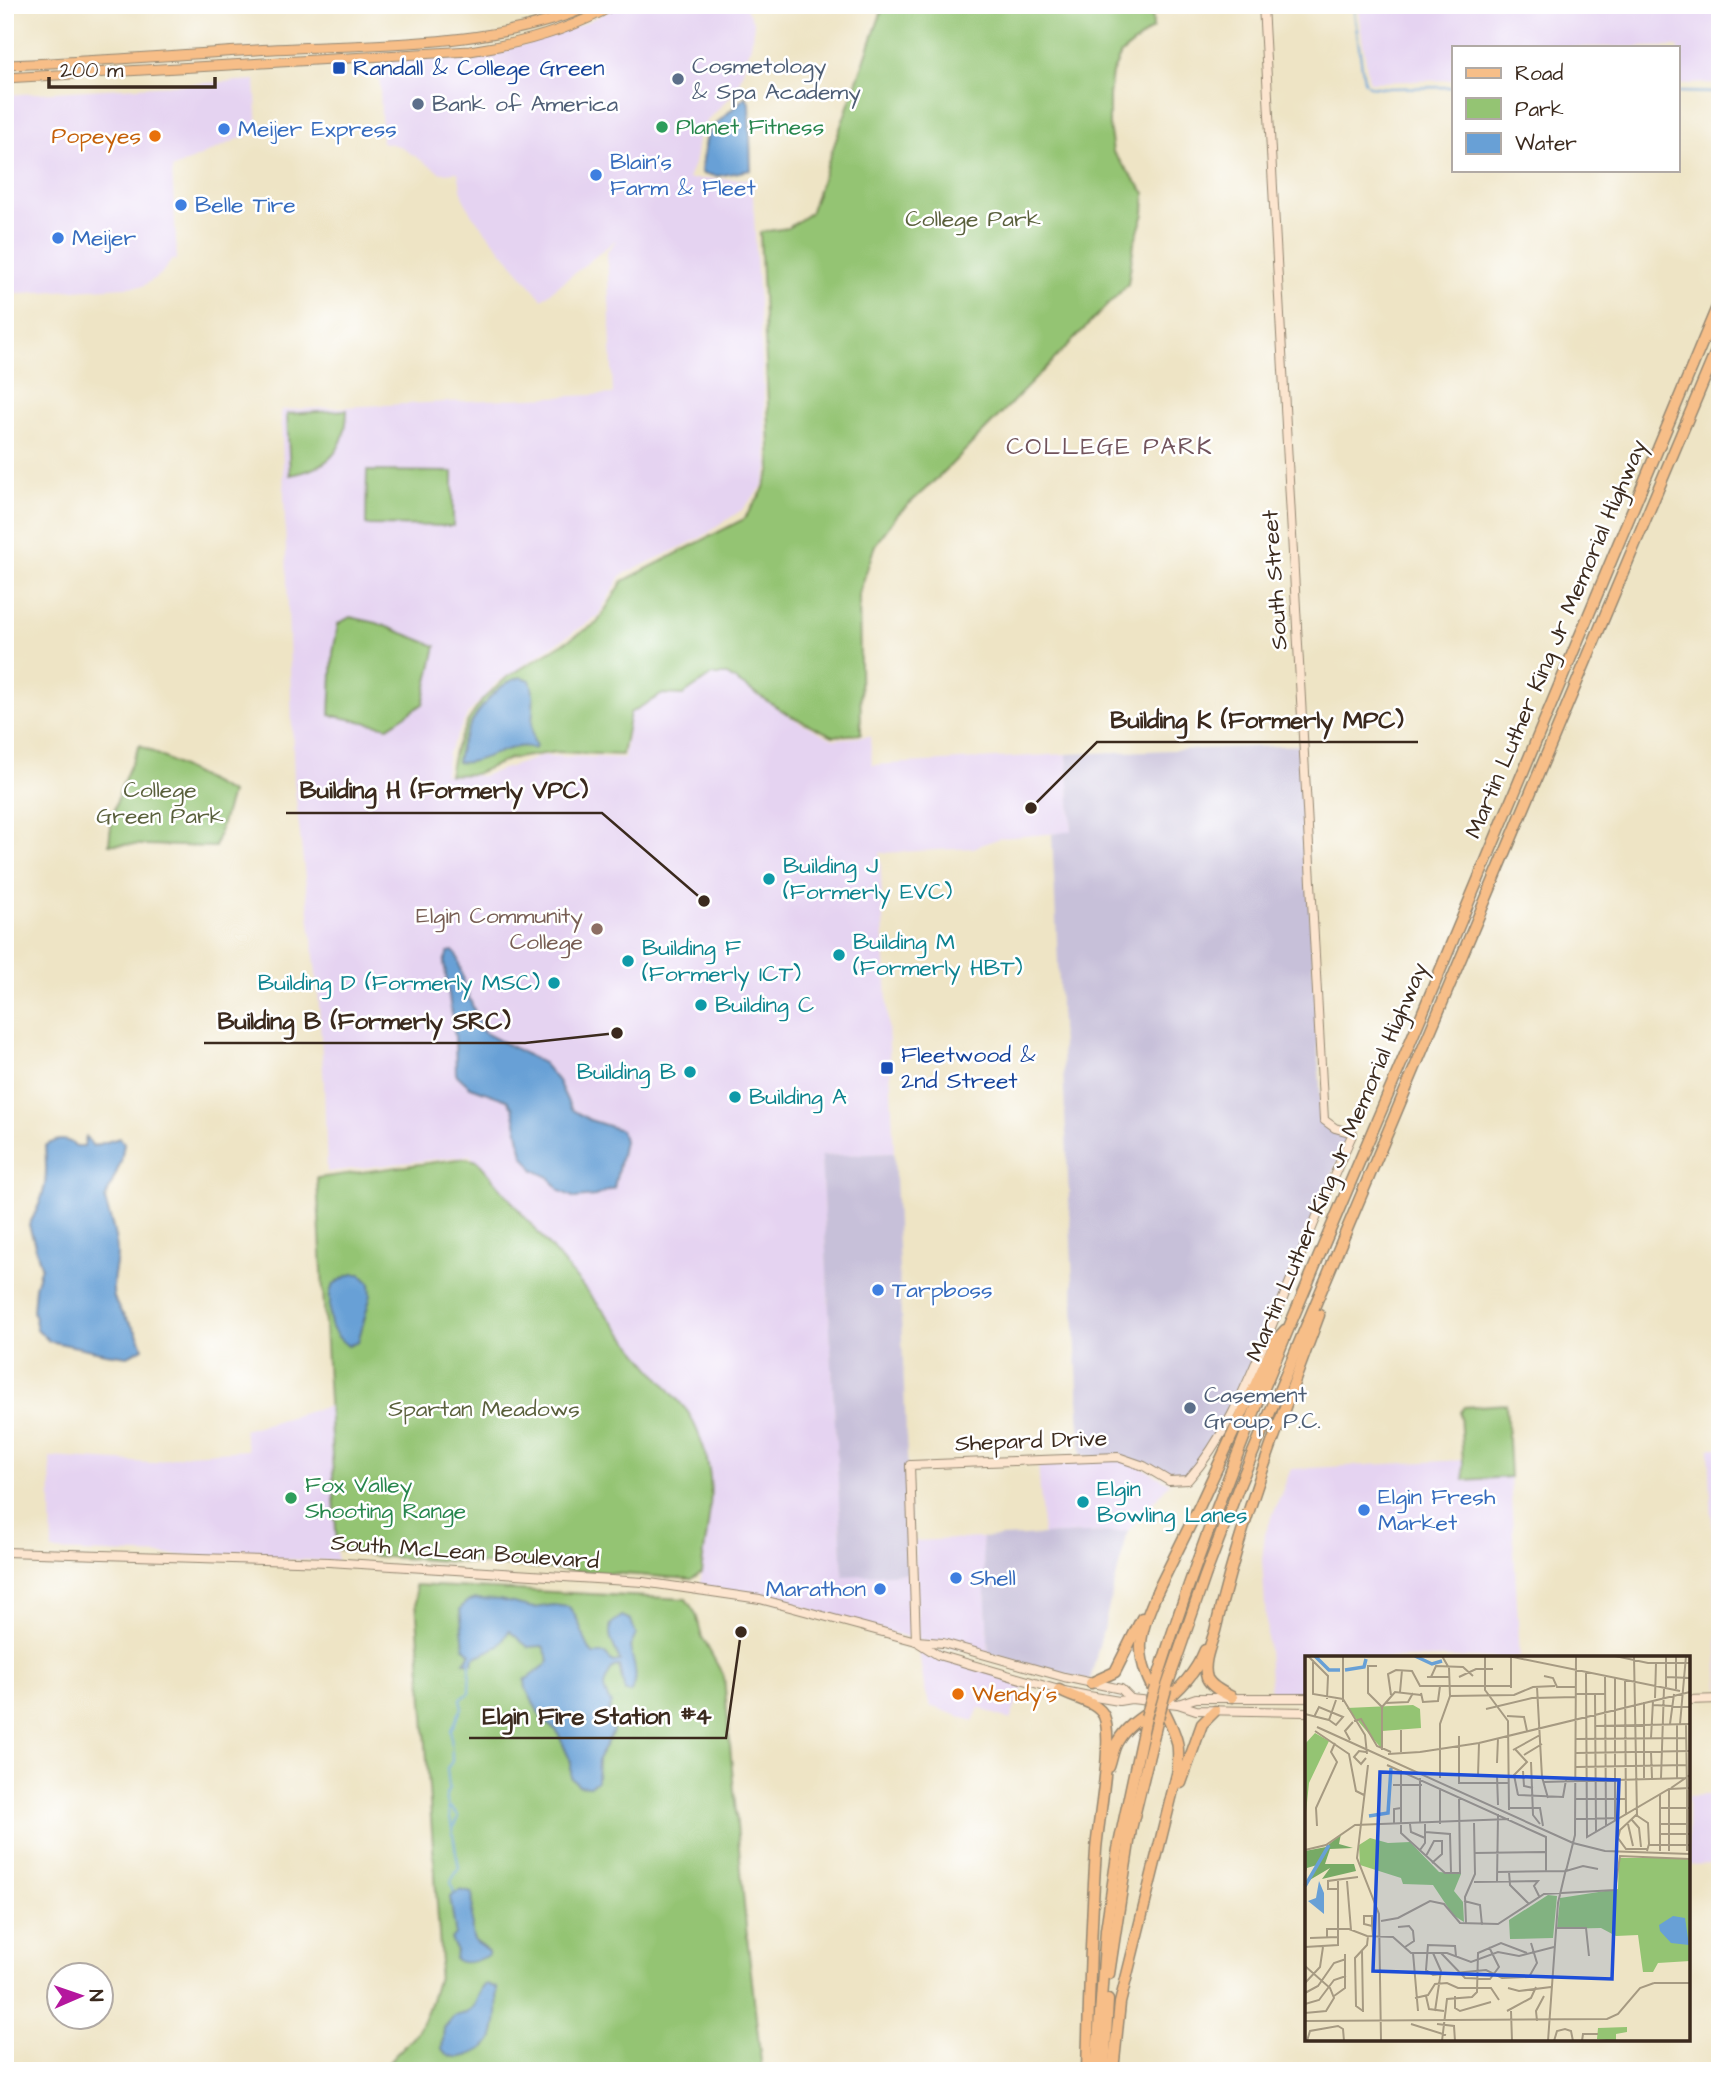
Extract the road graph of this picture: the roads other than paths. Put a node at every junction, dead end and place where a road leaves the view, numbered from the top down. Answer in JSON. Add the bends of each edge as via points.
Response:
{"nodes":[{"id":1,"x":593,"y":5,"type":"edge"},
{"id":2,"x":614,"y":5,"type":"edge"},
{"id":3,"x":1263,"y":5,"type":"edge"},
{"id":4,"x":5,"y":65,"type":"edge"},
{"id":5,"x":5,"y":78,"type":"edge"},
{"id":6,"x":1720,"y":300,"type":"edge"},
{"id":7,"x":1720,"y":342,"type":"edge"},
{"id":8,"x":1349,"y":1229,"type":"junction"},
{"id":9,"x":1291,"y":1322,"type":"junction"},
{"id":10,"x":1188,"y":1480,"type":"joint"},
{"id":11,"x":5,"y":1552,"type":"edge"},
{"id":12,"x":1159,"y":1587,"type":"junction"},
{"id":13,"x":1217,"y":1619,"type":"junction"},
{"id":14,"x":916,"y":1641,"type":"junction"},
{"id":15,"x":1091,"y":1683,"type":"junction"},
{"id":16,"x":1059,"y":1690,"type":"junction"},
{"id":17,"x":1232,"y":1697,"type":"junction"},
{"id":18,"x":1305,"y":1698,"type":"edge"},
{"id":19,"x":1131,"y":1699,"type":"junction"},
{"id":20,"x":1720,"y":1699,"type":"edge"},
{"id":21,"x":1690,"y":1700,"type":"edge"},
{"id":22,"x":1162,"y":1703,"type":"junction"},
{"id":23,"x":1178,"y":1704,"type":"junction"},
{"id":24,"x":1215,"y":1711,"type":"junction"},
{"id":25,"x":1305,"y":1712,"type":"edge"},
{"id":26,"x":1152,"y":1717,"type":"junction"},
{"id":27,"x":1103,"y":1787,"type":"junction"},
{"id":28,"x":1164,"y":1828,"type":"junction"},
{"id":29,"x":1087,"y":2071,"type":"edge"},
{"id":30,"x":1096,"y":2071,"type":"edge"},
{"id":31,"x":1104,"y":2071,"type":"edge"},
{"id":32,"x":1113,"y":2071,"type":"edge"}],
"edges":[{"from":1,"to":4,"type":"main road","via":[[496,34]]},
{"from":2,"to":5,"type":"main road","via":[[540,36],[470,51]]},
{"from":3,"to":10,"type":"street","name":"South Street","via":[[1324,1120],[1353,1133],[1240,1396],[1205,1461]]},
{"from":6,"to":9,"type":"highway","name":"Martin Luther King Jr Memorial Highway"},
{"from":7,"to":8,"type":"highway","name":"Martin Luther King Jr Memorial Highway"},
{"from":8,"to":13,"type":"highway","via":[[1271,1445]]},
{"from":8,"to":26,"type":"highway","name":"Martin Luther King Jr Memorial Highway","bridge":true,"via":[[1239,1486]]},
{"from":9,"to":12,"type":"highway","via":[[1276,1340]]},
{"from":9,"to":26,"type":"highway","name":"Martin Luther King Jr Memorial Highway","bridge":true,"via":[[1182,1600],[1154,1687]]},
{"from":10,"to":14,"type":"street","name":"Shepard Drive","via":[[1169,1481],[1118,1457],[910,1465]]},
{"from":11,"to":14,"type":"street","name":"South McLean Boulevard","via":[[293,1560],[643,1582],[760,1599]]},
{"from":12,"to":15,"type":"highway","via":[[1115,1672]]},
{"from":12,"to":22,"type":"highway","via":[[1140,1645],[1143,1667]]},
{"from":13,"to":17,"type":"highway","via":[[1207,1677]]},
{"from":13,"to":22,"type":"highway","via":[[1195,1669]]},
{"from":14,"to":15,"type":"street","name":"South McLean Boulevard","via":[[943,1643]]},
{"from":14,"to":16,"type":"street","name":"South McLean Boulevard","via":[[938,1655]]},
{"from":15,"to":19,"type":"street","name":"South McLean Boulevard","via":[[1121,1689]]},
{"from":16,"to":19,"type":"street","name":"South McLean Boulevard"},
{"from":16,"to":27,"type":"highway","via":[[1092,1704],[1104,1717]]},
{"from":17,"to":18,"type":"street","name":"South McLean Boulevard"},
{"from":17,"to":23,"type":"street","name":"South McLean Boulevard","via":[[1196,1698]]},
{"from":19,"to":22,"type":"street","name":"South McLean Boulevard"},
{"from":20,"to":21,"type":"street"},
{"from":22,"to":23,"type":"street","name":"South McLean Boulevard"},
{"from":22,"to":27,"type":"highway","via":[[1132,1723],[1117,1742]]},
{"from":22,"to":28,"type":"highway","via":[[1178,1744],[1178,1770]]},
{"from":23,"to":24,"type":"street","name":"South McLean Boulevard"},
{"from":24,"to":25,"type":"street","name":"South McLean Boulevard"},
{"from":24,"to":28,"type":"highway","via":[[1202,1724]]},
{"from":26,"to":30,"type":"highway","name":"Martin Luther King Jr Memorial Highway","via":[[1118,1849],[1106,1930]]},
{"from":26,"to":31,"type":"highway","name":"Martin Luther King Jr Memorial Highway","via":[[1118,1906]]},
{"from":27,"to":29,"type":"highway","via":[[1093,1897]]},
{"from":28,"to":32,"type":"highway","via":[[1120,2003]]}]}
